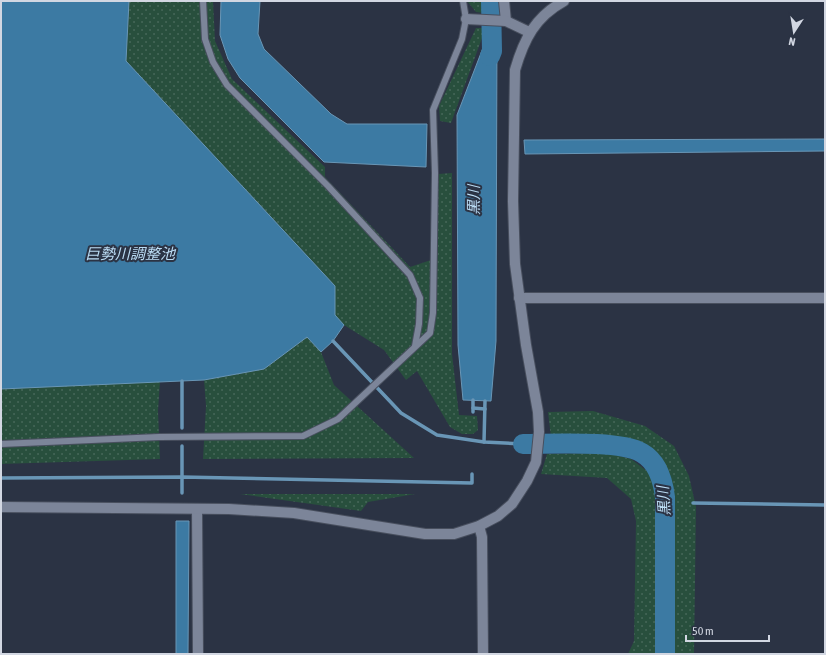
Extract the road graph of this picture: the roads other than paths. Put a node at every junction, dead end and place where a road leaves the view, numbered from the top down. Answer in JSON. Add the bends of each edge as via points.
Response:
{"nodes":[{"id":1,"x":203,"y":1,"type":"edge"},
{"id":2,"x":463,"y":1,"type":"edge"},
{"id":3,"x":504,"y":1,"type":"edge"},
{"id":4,"x":564,"y":1,"type":"edge"},
{"id":5,"x":466,"y":19,"type":"junction"},
{"id":6,"x":506,"y":21,"type":"junction"},
{"id":7,"x":529,"y":32,"type":"junction"},
{"id":8,"x":519,"y":298,"type":"junction"},
{"id":9,"x":825,"y":298,"type":"edge"},
{"id":10,"x":415,"y":346,"type":"junction"},
{"id":11,"x":1,"y":444,"type":"edge"},
{"id":12,"x":1,"y":507,"type":"edge"},
{"id":13,"x":198,"y":509,"type":"junction"},
{"id":14,"x":479,"y":526,"type":"junction"},
{"id":15,"x":198,"y":654,"type":"edge"},
{"id":16,"x":483,"y":654,"type":"edge"}],
"edges":[{"from":1,"to":10,"type":"lane","via":[[205,39],[213,62],[227,85],[328,186],[410,274],[420,298]]},
{"from":2,"to":5,"type":"lane"},
{"from":3,"to":6,"type":"street"},
{"from":4,"to":7,"type":"street","via":[[546,13]]},
{"from":5,"to":6,"type":"street"},
{"from":5,"to":10,"type":"lane","via":[[462,39],[433,110],[434,313],[430,333]]},
{"from":6,"to":7,"type":"street"},
{"from":7,"to":8,"type":"street","via":[[515,70],[513,201]]},
{"from":8,"to":9,"type":"street"},
{"from":8,"to":14,"type":"street","via":[[538,412],[536,462],[512,504],[498,516]]},
{"from":10,"to":11,"type":"lane","via":[[338,419],[303,436],[159,437]]},
{"from":12,"to":13,"type":"street"},
{"from":13,"to":14,"type":"street","via":[[294,513],[425,534],[454,534]]},
{"from":13,"to":15,"type":"street"},
{"from":14,"to":16,"type":"street","via":[[482,537]]}]}
